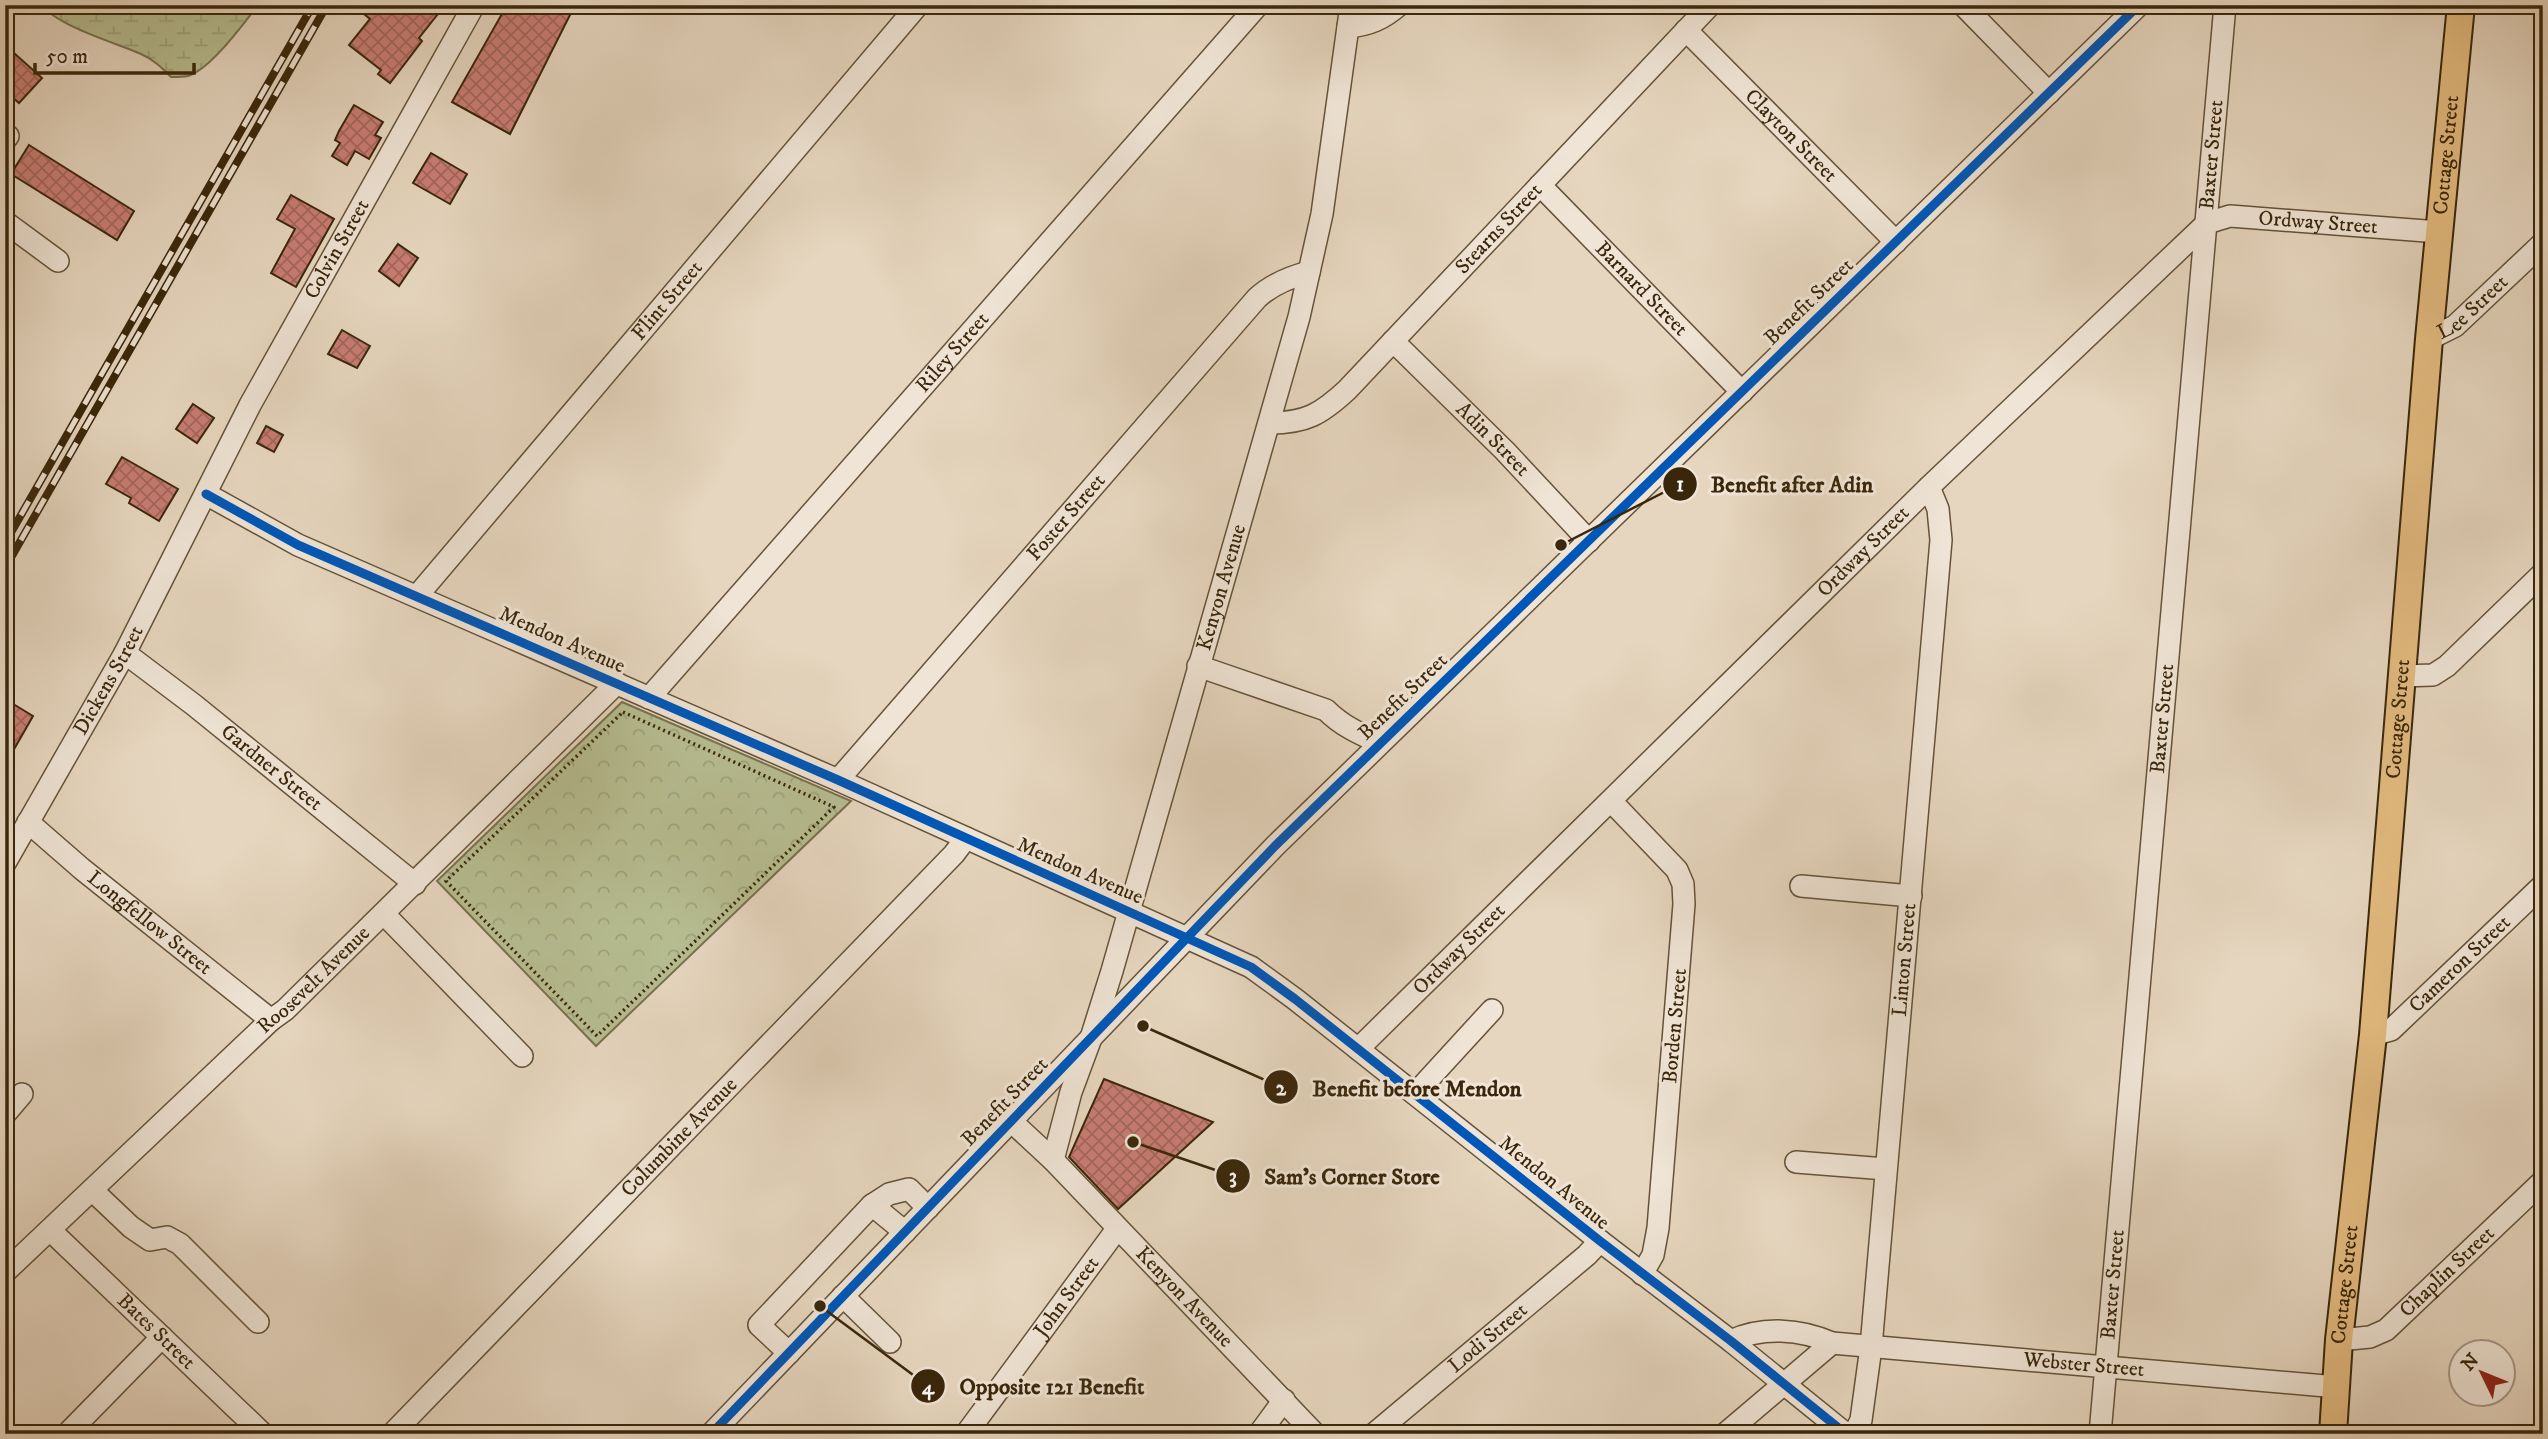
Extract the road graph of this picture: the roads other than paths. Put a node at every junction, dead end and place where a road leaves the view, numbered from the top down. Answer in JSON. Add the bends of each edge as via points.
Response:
{"nodes":[{"id":1,"x":474,"y":5,"type":"edge"},
{"id":2,"x":918,"y":5,"type":"edge"},
{"id":3,"x":1258,"y":5,"type":"edge"},
{"id":4,"x":1399,"y":5,"type":"edge"},
{"id":5,"x":1710,"y":5,"type":"edge"},
{"id":6,"x":1963,"y":5,"type":"edge"},
{"id":7,"x":2139,"y":5,"type":"edge"},
{"id":8,"x":2225,"y":5,"type":"edge"},
{"id":9,"x":2461,"y":5,"type":"edge"},
{"id":10,"x":1350,"y":16,"type":"edge"},
{"id":11,"x":1686,"y":30,"type":"junction"},
{"id":12,"x":2049,"y":93,"type":"junction"},
{"id":13,"x":5,"y":134,"type":"edge"},
{"id":14,"x":5,"y":140,"type":"edge"},
{"id":15,"x":1540,"y":185,"type":"junction"},
{"id":16,"x":5,"y":222,"type":"edge"},
{"id":17,"x":2207,"y":223,"type":"junction"},
{"id":18,"x":2439,"y":232,"type":"junction"},
{"id":19,"x":1896,"y":242,"type":"junction"},
{"id":20,"x":2543,"y":243,"type":"edge"},
{"id":21,"x":58,"y":261,"type":"dead end"},
{"id":22,"x":1309,"y":272,"type":"junction"},
{"id":23,"x":2429,"y":339,"type":"junction"},
{"id":24,"x":1393,"y":341,"type":"junction"},
{"id":25,"x":1742,"y":392,"type":"junction"},
{"id":26,"x":1270,"y":423,"type":"junction"},
{"id":27,"x":1929,"y":487,"type":"junction"},
{"id":28,"x":206,"y":494,"type":"junction"},
{"id":29,"x":1589,"y":541,"type":"junction"},
{"id":30,"x":2543,"y":573,"type":"edge"},
{"id":31,"x":418,"y":596,"type":"junction"},
{"id":32,"x":125,"y":653,"type":"junction"},
{"id":33,"x":1198,"y":666,"type":"junction"},
{"id":34,"x":2401,"y":676,"type":"junction"},
{"id":35,"x":617,"y":683,"type":"junction"},
{"id":36,"x":649,"y":698,"type":"junction"},
{"id":37,"x":1381,"y":743,"type":"junction"},
{"id":38,"x":838,"y":780,"type":"junction"},
{"id":39,"x":1611,"y":801,"type":"junction"},
{"id":40,"x":28,"y":822,"type":"junction"},
{"id":41,"x":966,"y":838,"type":"junction"},
{"id":42,"x":5,"y":863,"type":"edge"},
{"id":43,"x":415,"y":884,"type":"junction"},
{"id":44,"x":2543,"y":885,"type":"edge"},
{"id":45,"x":1801,"y":886,"type":"dead end"},
{"id":46,"x":1911,"y":896,"type":"junction"},
{"id":47,"x":1128,"y":912,"type":"junction"},
{"id":48,"x":384,"y":914,"type":"junction"},
{"id":49,"x":1186,"y":937,"type":"junction"},
{"id":50,"x":1492,"y":1010,"type":"dead end"},
{"id":51,"x":271,"y":1020,"type":"junction"},
{"id":52,"x":2373,"y":1035,"type":"junction"},
{"id":53,"x":1091,"y":1038,"type":"junction"},
{"id":54,"x":1358,"y":1049,"type":"junction"},
{"id":55,"x":522,"y":1056,"type":"dead end"},
{"id":56,"x":22,"y":1094,"type":"dead end"},
{"id":57,"x":1415,"y":1094,"type":"junction"},
{"id":58,"x":5,"y":1114,"type":"edge"},
{"id":59,"x":1011,"y":1121,"type":"junction"},
{"id":60,"x":1053,"y":1160,"type":"junction"},
{"id":61,"x":1796,"y":1162,"type":"dead end"},
{"id":62,"x":1886,"y":1169,"type":"junction"},
{"id":63,"x":2543,"y":1181,"type":"edge"},
{"id":64,"x":92,"y":1190,"type":"junction"},
{"id":65,"x":872,"y":1205,"type":"junction"},
{"id":66,"x":928,"y":1208,"type":"junction"},
{"id":67,"x":1117,"y":1229,"type":"junction"},
{"id":68,"x":50,"y":1230,"type":"junction"},
{"id":69,"x":905,"y":1232,"type":"junction"},
{"id":70,"x":1600,"y":1241,"type":"junction"},
{"id":71,"x":5,"y":1272,"type":"edge"},
{"id":72,"x":1642,"y":1274,"type":"junction"},
{"id":73,"x":844,"y":1296,"type":"junction"},
{"id":74,"x":258,"y":1322,"type":"dead end"},
{"id":75,"x":162,"y":1337,"type":"junction"},
{"id":76,"x":2339,"y":1340,"type":"junction"},
{"id":77,"x":1731,"y":1341,"type":"junction"},
{"id":78,"x":890,"y":1342,"type":"dead end"},
{"id":79,"x":1832,"y":1343,"type":"junction"},
{"id":80,"x":1871,"y":1347,"type":"junction"},
{"id":81,"x":789,"y":1353,"type":"junction"},
{"id":82,"x":2106,"y":1367,"type":"junction"},
{"id":83,"x":1784,"y":1384,"type":"junction"},
{"id":84,"x":2337,"y":1387,"type":"junction"},
{"id":85,"x":1284,"y":1400,"type":"junction"},
{"id":86,"x":67,"y":1434,"type":"edge"},
{"id":87,"x":263,"y":1434,"type":"edge"},
{"id":88,"x":391,"y":1434,"type":"edge"},
{"id":89,"x":711,"y":1434,"type":"edge"},
{"id":90,"x":966,"y":1434,"type":"edge"},
{"id":91,"x":1259,"y":1434,"type":"edge"},
{"id":92,"x":1315,"y":1434,"type":"edge"},
{"id":93,"x":1374,"y":1434,"type":"edge"},
{"id":94,"x":1725,"y":1434,"type":"edge"},
{"id":95,"x":1846,"y":1434,"type":"edge"},
{"id":96,"x":1854,"y":1434,"type":"edge"},
{"id":97,"x":2100,"y":1434,"type":"edge"},
{"id":98,"x":2333,"y":1434,"type":"edge"}],
"edges":[{"from":1,"to":28,"type":"street","name":"Colvin Street","via":[[250,405]]},
{"from":2,"to":31,"type":"street","name":"Flint Street"},
{"from":3,"to":36,"type":"street","name":"Riley Street"},
{"from":4,"to":10,"type":"street","via":[[1365,25]]},
{"from":5,"to":11,"type":"street","name":"Stearns Street"},
{"from":6,"to":12,"type":"street"},
{"from":7,"to":12,"type":"street","name":"Benefit Street"},
{"from":8,"to":17,"type":"street","name":"Baxter Street"},
{"from":9,"to":18,"type":"main road","name":"Cottage Street"},
{"from":10,"to":22,"type":"street","name":"Kenyon Avenue","via":[[1322,214]]},
{"from":11,"to":15,"type":"street","name":"Stearns Street"},
{"from":11,"to":19,"type":"street","name":"Clayton Street"},
{"from":12,"to":19,"type":"street","name":"Benefit Street"},
{"from":13,"to":14,"type":"street"},
{"from":15,"to":24,"type":"street","name":"Stearns Street"},
{"from":15,"to":25,"type":"street","name":"Barnard Street"},
{"from":16,"to":21,"type":"street"},
{"from":17,"to":18,"type":"street","name":"Ordway Street","via":[[2230,216]]},
{"from":17,"to":27,"type":"street","name":"Ordway Street"},
{"from":17,"to":82,"type":"street","name":"Baxter Street"},
{"from":18,"to":23,"type":"main road","name":"Cottage Street"},
{"from":19,"to":25,"type":"street","name":"Benefit Street"},
{"from":20,"to":23,"type":"street","name":"Lee Street","via":[[2455,326]]},
{"from":22,"to":26,"type":"street","name":"Kenyon Avenue"},
{"from":22,"to":38,"type":"street","name":"Foster Street","via":[[1292,276],[1258,298]]},
{"from":23,"to":34,"type":"main road","name":"Cottage Street"},
{"from":24,"to":26,"type":"street","name":"Stearns Street","via":[[1317,414],[1290,423]]},
{"from":24,"to":29,"type":"street","name":"Adin Street"},
{"from":25,"to":29,"type":"street","name":"Benefit Street"},
{"from":26,"to":33,"type":"street","name":"Kenyon Avenue"},
{"from":27,"to":39,"type":"street","name":"Ordway Street"},
{"from":27,"to":46,"type":"street","name":"Linton Street","via":[[1938,509],[1941,540]]},
{"from":28,"to":31,"type":"street","name":"Mendon Avenue","via":[[298,545]]},
{"from":28,"to":32,"type":"street","name":"Dickens Street"},
{"from":29,"to":37,"type":"street","name":"Benefit Street"},
{"from":30,"to":34,"type":"street","via":[[2447,666],[2433,675]]},
{"from":31,"to":35,"type":"street","name":"Mendon Avenue"},
{"from":32,"to":40,"type":"street","name":"Dickens Street"},
{"from":32,"to":43,"type":"street","name":"Gardner Street"},
{"from":33,"to":37,"type":"street","via":[[1326,710],[1350,730]]},
{"from":33,"to":47,"type":"street","name":"Kenyon Avenue"},
{"from":34,"to":52,"type":"main road","name":"Cottage Street"},
{"from":35,"to":36,"type":"street","name":"Mendon Avenue"},
{"from":35,"to":43,"type":"street","name":"Roosevelt Avenue"},
{"from":36,"to":38,"type":"street","name":"Mendon Avenue"},
{"from":37,"to":49,"type":"street","name":"Benefit Street"},
{"from":38,"to":41,"type":"street","name":"Mendon Avenue"},
{"from":39,"to":54,"type":"street","name":"Ordway Street"},
{"from":39,"to":72,"type":"street","name":"Borden Street","via":[[1676,870],[1683,884],[1658,1228],[1653,1255]]},
{"from":40,"to":42,"type":"street","name":"Dickens Street"},
{"from":40,"to":51,"type":"street","name":"Longfellow Street"},
{"from":41,"to":47,"type":"street","name":"Mendon Avenue"},
{"from":41,"to":88,"type":"street","name":"Columbine Avenue"},
{"from":43,"to":48,"type":"street","name":"Roosevelt Avenue"},
{"from":44,"to":52,"type":"street","name":"Cameron Street","via":[[2391,1030]]},
{"from":45,"to":46,"type":"street"},
{"from":46,"to":62,"type":"street","name":"Linton Street"},
{"from":47,"to":49,"type":"street","name":"Mendon Avenue"},
{"from":47,"to":53,"type":"street","name":"Kenyon Avenue"},
{"from":48,"to":51,"type":"street","name":"Roosevelt Avenue"},
{"from":48,"to":55,"type":"street"},
{"from":49,"to":53,"type":"street","name":"Benefit Street"},
{"from":49,"to":54,"type":"street","name":"Mendon Avenue","via":[[1251,967]]},
{"from":50,"to":57,"type":"street"},
{"from":51,"to":64,"type":"street","name":"Roosevelt Avenue"},
{"from":52,"to":76,"type":"main road","name":"Cottage Street"},
{"from":53,"to":59,"type":"street","name":"Benefit Street"},
{"from":53,"to":60,"type":"street","name":"Kenyon Avenue"},
{"from":54,"to":57,"type":"street","name":"Mendon Avenue"},
{"from":56,"to":58,"type":"street"},
{"from":57,"to":70,"type":"street","name":"Mendon Avenue"},
{"from":59,"to":60,"type":"street","name":"Kenyon Avenue"},
{"from":59,"to":66,"type":"street","name":"Benefit Street"},
{"from":60,"to":67,"type":"street","name":"Kenyon Avenue"},
{"from":61,"to":62,"type":"street"},
{"from":62,"to":80,"type":"street","name":"Linton Street"},
{"from":63,"to":76,"type":"street","name":"Chaplin Street","via":[[2386,1329],[2370,1337]]},
{"from":64,"to":68,"type":"street","name":"Roosevelt Avenue"},
{"from":64,"to":74,"type":"street","via":[[150,1240],[167,1237],[180,1244]]},
{"from":65,"to":66,"type":"street","via":[[909,1189]]},
{"from":65,"to":69,"type":"street"},
{"from":65,"to":81,"type":"street","via":[[759,1325]]},
{"from":66,"to":69,"type":"street","name":"Benefit Street"},
{"from":67,"to":85,"type":"street","name":"Kenyon Avenue"},
{"from":67,"to":90,"type":"street","name":"John Street"},
{"from":68,"to":71,"type":"street","name":"Roosevelt Avenue"},
{"from":68,"to":75,"type":"street","name":"Bates Street"},
{"from":69,"to":73,"type":"street","name":"Benefit Street"},
{"from":70,"to":72,"type":"street","name":"Mendon Avenue"},
{"from":70,"to":93,"type":"street","name":"Lodi Street"},
{"from":72,"to":77,"type":"street","name":"Mendon Avenue"},
{"from":73,"to":78,"type":"street"},
{"from":73,"to":81,"type":"street","name":"Benefit Street"},
{"from":75,"to":86,"type":"street"},
{"from":75,"to":87,"type":"street","name":"Bates Street"},
{"from":76,"to":84,"type":"main road","name":"Cottage Street"},
{"from":77,"to":79,"type":"street","name":"Webster Street","via":[[1750,1332],[1784,1331]]},
{"from":77,"to":83,"type":"street","name":"Mendon Avenue"},
{"from":79,"to":80,"type":"street","name":"Webster Street"},
{"from":79,"to":83,"type":"street"},
{"from":80,"to":82,"type":"street","name":"Webster Street"},
{"from":80,"to":96,"type":"street","name":"Linton Street","via":[[1861,1420]]},
{"from":81,"to":89,"type":"street","name":"Benefit Street"},
{"from":82,"to":84,"type":"street","name":"Webster Street"},
{"from":82,"to":97,"type":"street","name":"Baxter Street"},
{"from":83,"to":94,"type":"street"},
{"from":83,"to":95,"type":"street","name":"Mendon Avenue"},
{"from":84,"to":98,"type":"main road","name":"Cottage Street"},
{"from":85,"to":91,"type":"street"},
{"from":85,"to":92,"type":"street","name":"Kenyon Avenue"}]}
